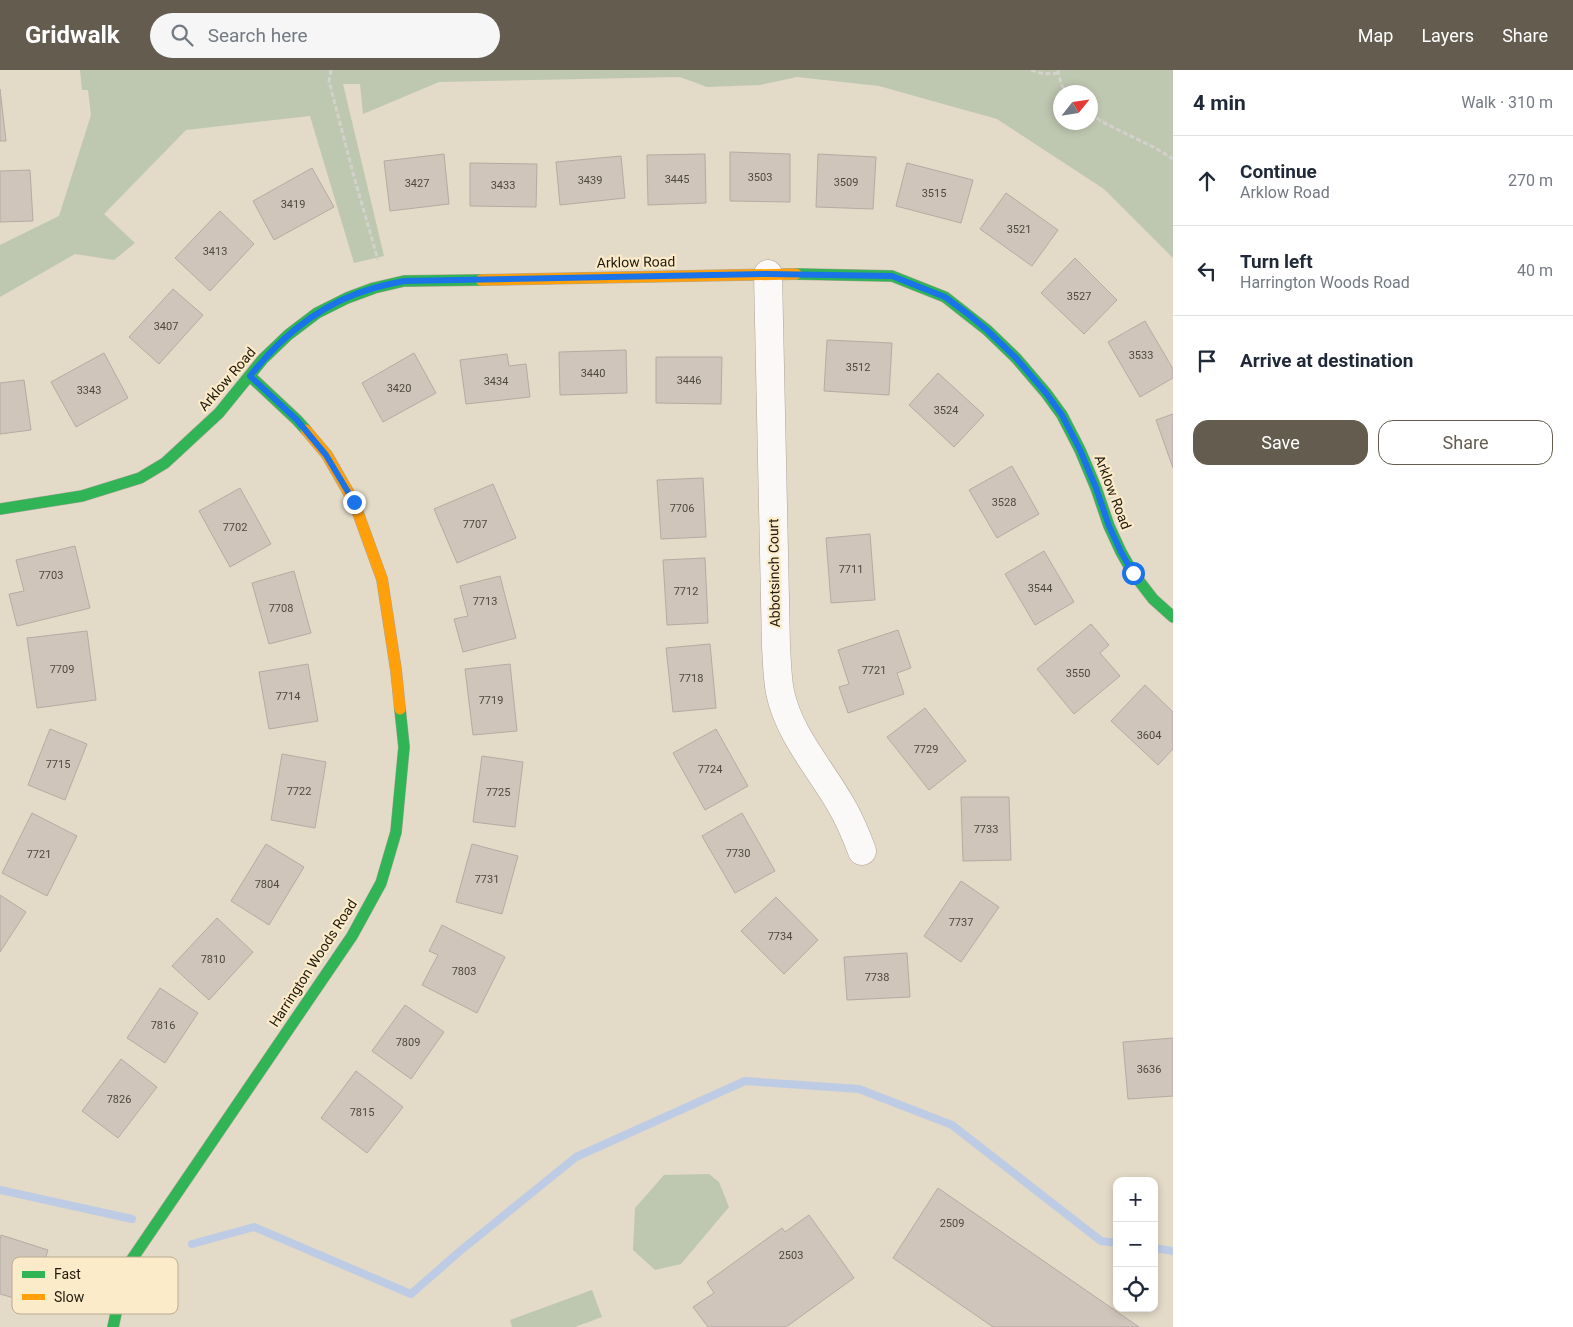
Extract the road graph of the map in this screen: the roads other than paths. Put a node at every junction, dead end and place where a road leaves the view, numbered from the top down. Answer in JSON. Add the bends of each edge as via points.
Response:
{"nodes":[{"id":1,"x":768,"y":274,"type":"junction"},
{"id":2,"x":250,"y":376,"type":"junction"},
{"id":3,"x":0,"y":509,"type":"edge"},
{"id":4,"x":1173,"y":617,"type":"edge"},
{"id":5,"x":862,"y":850,"type":"dead end"},
{"id":6,"x":133,"y":1257,"type":"edge"},
{"id":7,"x":116,"y":1314,"type":"edge"},
{"id":8,"x":113,"y":1327,"type":"edge"}],
"edges":[{"from":1,"to":2,"type":"street","name":"Arklow Road","via":[[404,281],[374,288],[317,313],[288,335]]},
{"from":1,"to":4,"type":"street","name":"Arklow Road","via":[[892,276],[945,297],[987,330],[1016,358],[1062,415],[1121,552],[1153,599]]},
{"from":1,"to":5,"type":"street","name":"Abbotsinch Court","via":[[776,646],[780,692],[800,742],[842,806]]},
{"from":2,"to":3,"type":"street","name":"Arklow Road","via":[[192,440],[165,463],[140,478],[82,496]]},
{"from":2,"to":6,"type":"street","name":"Harrington Woods Road","via":[[297,420],[326,455],[354,502],[382,579],[404,747],[396,832],[381,883],[352,936]]},
{"from":7,"to":8,"type":"street","name":"Harrington Woods Road"}]}
